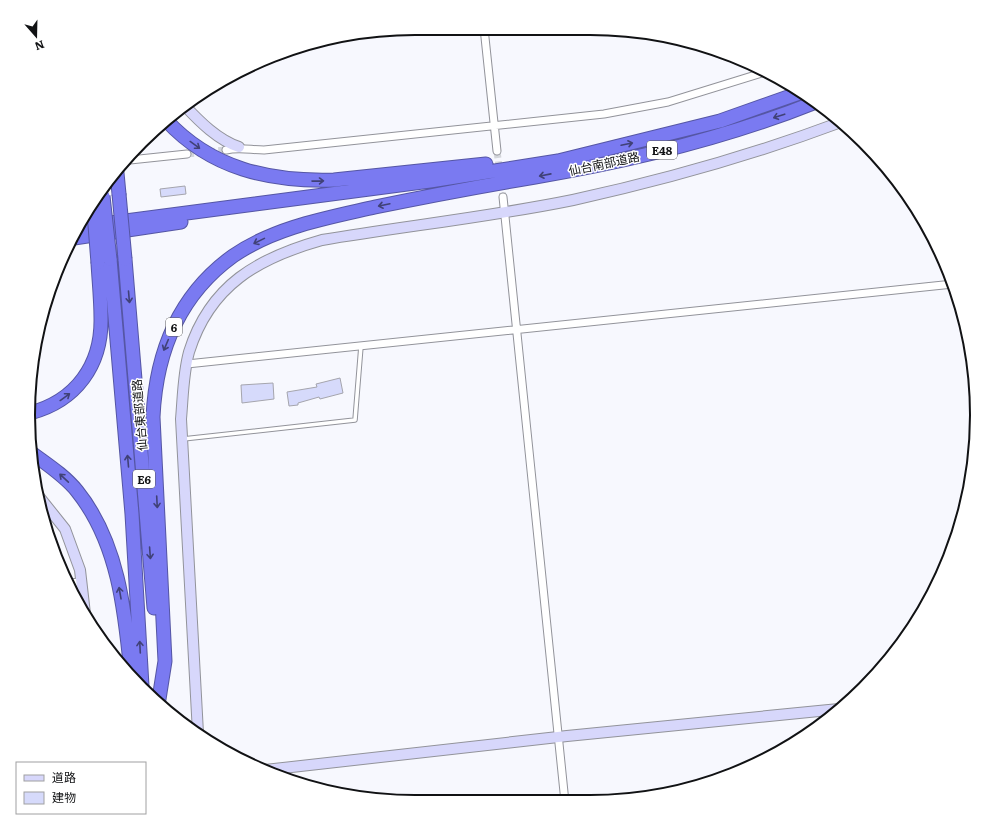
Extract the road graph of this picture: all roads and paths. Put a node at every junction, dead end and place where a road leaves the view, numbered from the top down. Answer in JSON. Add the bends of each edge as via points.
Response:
{"nodes":[{"id":1,"x":485,"y":35,"type":"edge"},
{"id":2,"x":758,"y":74,"type":"edge"},
{"id":3,"x":794,"y":95,"type":"edge"},
{"id":4,"x":808,"y":105,"type":"edge"},
{"id":5,"x":189,"y":110,"type":"edge"},
{"id":6,"x":170,"y":124,"type":"edge"},
{"id":7,"x":835,"y":124,"type":"edge"},
{"id":8,"x":494,"y":126,"type":"junction"},
{"id":9,"x":239,"y":147,"type":"junction"},
{"id":10,"x":226,"y":150,"type":"tunnel mouth"},
{"id":11,"x":497,"y":151,"type":"tunnel mouth"},
{"id":12,"x":589,"y":152,"type":"junction"},
{"id":13,"x":187,"y":154,"type":"tunnel mouth"},
{"id":14,"x":133,"y":160,"type":"edge"},
{"id":15,"x":118,"y":179,"type":"edge"},
{"id":16,"x":505,"y":182,"type":"junction"},
{"id":17,"x":503,"y":198,"type":"tunnel mouth"},
{"id":18,"x":100,"y":202,"type":"edge"},
{"id":19,"x":504,"y":212,"type":"junction"},
{"id":20,"x":85,"y":226,"type":"edge"},
{"id":21,"x":79,"y":237,"type":"edge"},
{"id":22,"x":104,"y":261,"type":"junction"},
{"id":23,"x":947,"y":285,"type":"edge"},
{"id":24,"x":517,"y":330,"type":"junction"},
{"id":25,"x":360,"y":346,"type":"junction"},
{"id":26,"x":187,"y":364,"type":"junction"},
{"id":27,"x":35,"y":412,"type":"edge"},
{"id":28,"x":182,"y":440,"type":"junction"},
{"id":29,"x":37,"y":457,"type":"edge"},
{"id":30,"x":47,"y":507,"type":"edge"},
{"id":31,"x":81,"y":582,"type":"junction"},
{"id":32,"x":74,"y":583,"type":"edge"},
{"id":33,"x":83,"y":600,"type":"edge"},
{"id":34,"x":130,"y":667,"type":"edge"},
{"id":35,"x":142,"y":679,"type":"edge"},
{"id":36,"x":159,"y":696,"type":"edge"},
{"id":37,"x":160,"y":697,"type":"edge"},
{"id":38,"x":829,"y":710,"type":"edge"},
{"id":39,"x":198,"y":726,"type":"edge"},
{"id":40,"x":558,"y":737,"type":"junction"},
{"id":41,"x":277,"y":769,"type":"edge"},
{"id":42,"x":564,"y":795,"type":"edge"}],
"edges":[{"from":1,"to":8,"type":"street"},
{"from":2,"to":8,"type":"street","via":[[668,102],[604,114]]},
{"from":12,"to":3,"type":"highway","name":"仙台南部道路","number":"E48","one_way":true,"via":[[720,121]]},
{"from":4,"to":16,"type":"highway","name":"仙台南部道路","number":"E48","one_way":true,"via":[[724,134],[668,149],[600,165]]},
{"from":5,"to":9,"type":"street","via":[[215,134],[229,144]]},
{"from":6,"to":12,"type":"highway","one_way":true,"via":[[200,148],[235,167],[256,174],[310,181],[420,172]]},
{"from":7,"to":19,"type":"street","via":[[728,162],[572,200]]},
{"from":8,"to":9,"type":"street","via":[[264,150],[246,150]]},
{"from":8,"to":11,"type":"street"},
{"from":9,"to":10,"type":"street"},
{"from":12,"to":20,"type":"highway","via":[[558,161],[430,181]]},
{"from":13,"to":14,"type":"street"},
{"from":15,"to":36,"type":"highway","name":"仙台東部道路","number":"E6","one_way":true,"bridge":true,"via":[[147,513]]},
{"from":16,"to":21,"type":"highway","via":[[444,187]]},
{"from":16,"to":37,"type":"highway","number":"6","one_way":true,"via":[[321,219],[285,231],[232,257],[201,284],[189,300],[163,350],[154,393],[165,661]]},
{"from":17,"to":19,"type":"street"},
{"from":18,"to":22,"type":"highway","name":"仙台東部道路","number":"E6","bridge":true},
{"from":19,"to":24,"type":"street"},
{"from":19,"to":26,"type":"street","via":[[322,240],[274,256],[229,285],[214,303],[202,322],[189,352]]},
{"from":27,"to":22,"type":"highway","one_way":true,"via":[[68,396],[80,384],[92,362],[102,319]]},
{"from":35,"to":22,"type":"highway","name":"仙台東部道路","number":"E6","one_way":true,"via":[[132,514]]},
{"from":23,"to":24,"type":"street"},
{"from":24,"to":25,"type":"street"},
{"from":24,"to":40,"type":"street"},
{"from":25,"to":26,"type":"street"},
{"from":25,"to":28,"type":"lane","via":[[355,420]]},
{"from":26,"to":28,"type":"street","via":[[181,419]]},
{"from":28,"to":39,"type":"street"},
{"from":34,"to":29,"type":"highway","one_way":true,"via":[[119,587],[108,546],[98,523],[77,491]]},
{"from":30,"to":31,"type":"street","via":[[64,529],[80,570]]},
{"from":31,"to":32,"type":"street"},
{"from":31,"to":33,"type":"street"},
{"from":38,"to":40,"type":"street"},
{"from":40,"to":41,"type":"street"},
{"from":40,"to":42,"type":"street"}]}
